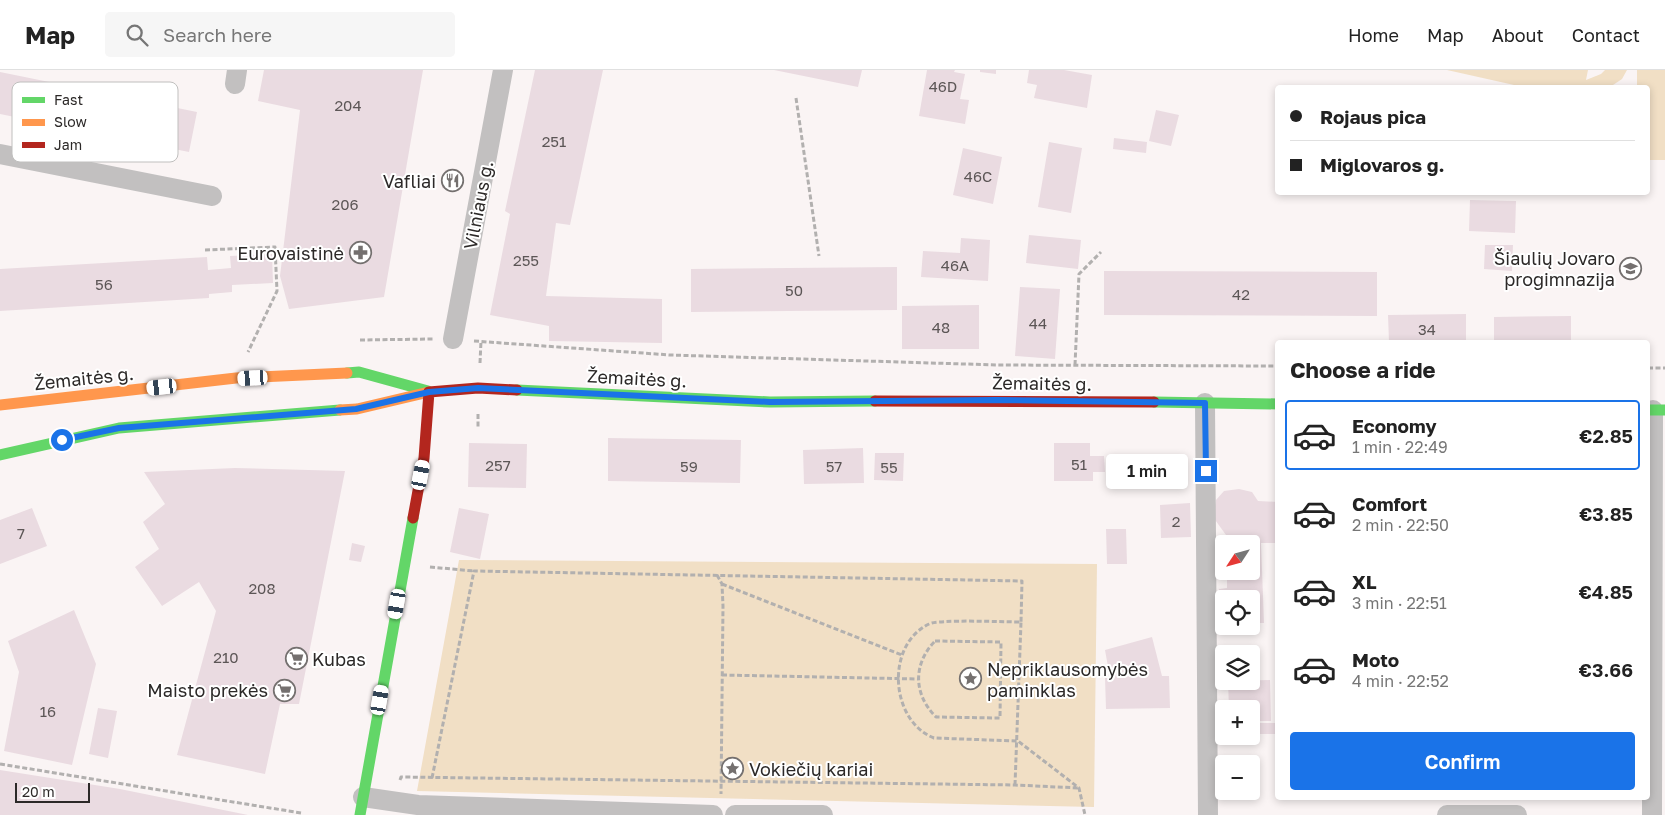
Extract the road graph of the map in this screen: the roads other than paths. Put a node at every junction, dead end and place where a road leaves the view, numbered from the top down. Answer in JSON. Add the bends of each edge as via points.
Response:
{"nodes":[{"id":1,"x":503,"y":70,"type":"edge"},
{"id":2,"x":40,"y":162,"type":"edge"},
{"id":3,"x":212,"y":196,"type":"dead end"},
{"id":4,"x":453,"y":339,"type":"road end"},
{"id":5,"x":429,"y":392,"type":"junction"},
{"id":6,"x":1205,"y":403,"type":"junction"},
{"id":7,"x":1275,"y":404,"type":"edge"},
{"id":8,"x":0,"y":405,"type":"edge"},
{"id":9,"x":1655,"y":410,"type":"edge"},
{"id":10,"x":0,"y":455,"type":"edge"},
{"id":11,"x":361,"y":806,"type":"edge"},
{"id":12,"x":783,"y":814,"type":"edge"},
{"id":13,"x":713,"y":815,"type":"edge"},
{"id":14,"x":736,"y":815,"type":"edge"},
{"id":15,"x":823,"y":815,"type":"edge"},
{"id":16,"x":1208,"y":815,"type":"edge"},
{"id":17,"x":1447,"y":815,"type":"edge"},
{"id":18,"x":1517,"y":815,"type":"edge"},
{"id":19,"x":1652,"y":815,"type":"edge"}],
"edges":[{"from":1,"to":4,"type":"street","name":"Vilniaus g."},
{"from":2,"to":3,"type":"street"},
{"from":5,"to":6,"type":"main road","name":"Žemaitės g.","via":[[478,388],[770,402],[996,400]]},
{"from":5,"to":8,"type":"main road","name":"Žemaitės g.","via":[[359,372],[236,378]]},
{"from":5,"to":10,"type":"main road","via":[[356,409],[119,428]]},
{"from":5,"to":11,"type":"main road","via":[[424,458]]},
{"from":6,"to":7,"type":"main road","name":"Žemaitės g."},
{"from":6,"to":16,"type":"street"},
{"from":9,"to":19,"type":"street"},
{"from":11,"to":13,"type":"street"},
{"from":12,"to":14,"type":"street"},
{"from":12,"to":15,"type":"street"},
{"from":17,"to":18,"type":"street"}]}
